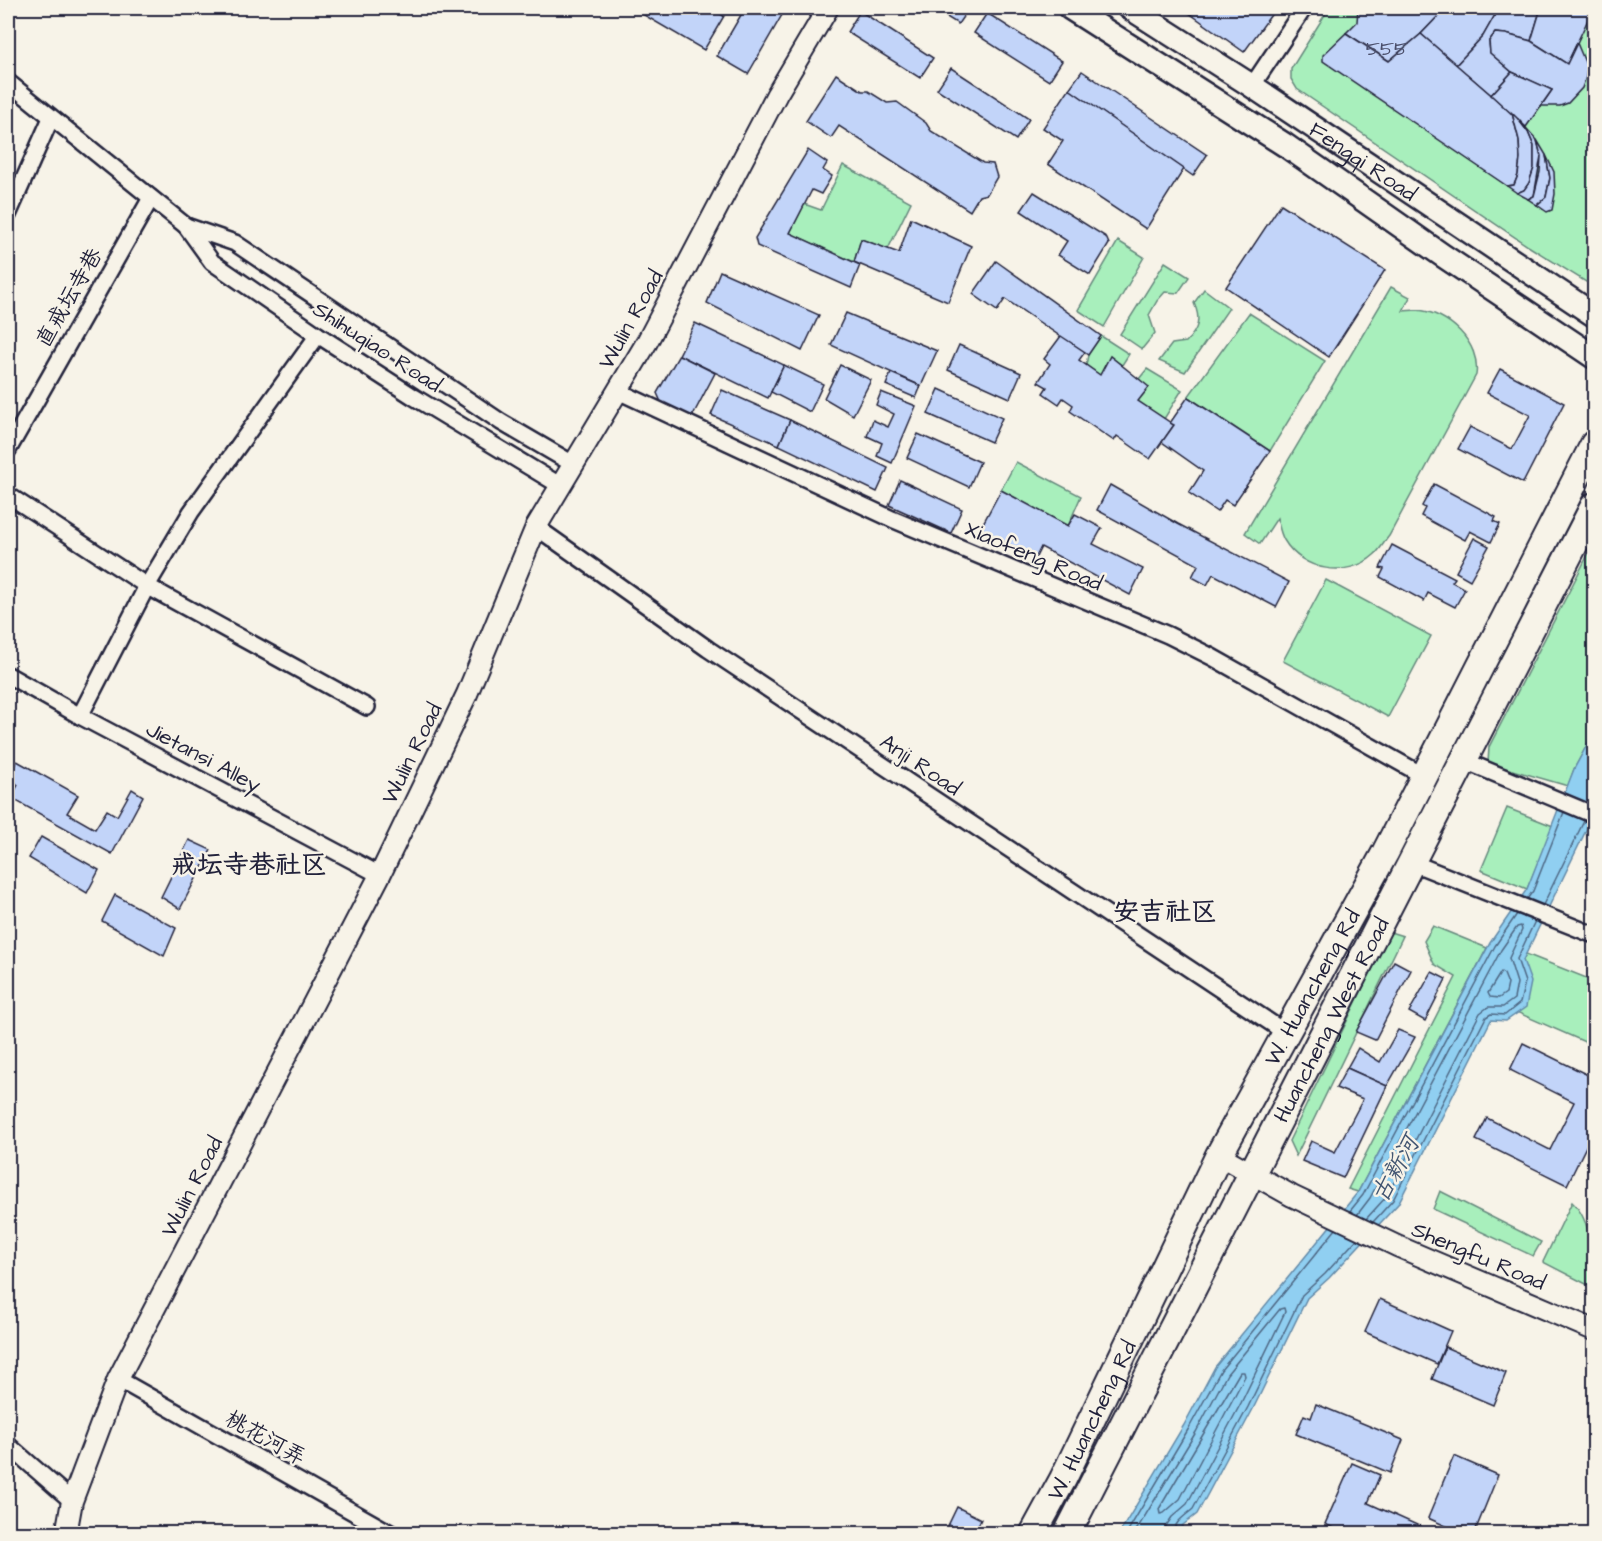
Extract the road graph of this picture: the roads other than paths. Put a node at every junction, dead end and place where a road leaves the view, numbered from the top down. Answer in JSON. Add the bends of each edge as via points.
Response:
{"nodes":[{"id":1,"x":828,"y":8,"type":"edge"},
{"id":2,"x":1070,"y":8,"type":"edge"},
{"id":3,"x":1130,"y":8,"type":"edge"},
{"id":4,"x":1304,"y":8,"type":"edge"},
{"id":5,"x":8,"y":82,"type":"edge"},
{"id":6,"x":1252,"y":86,"type":"junction"},
{"id":7,"x":51,"y":118,"type":"junction"},
{"id":8,"x":151,"y":198,"type":"junction"},
{"id":9,"x":8,"y":215,"type":"edge"},
{"id":10,"x":186,"y":226,"type":"junction"},
{"id":11,"x":1594,"y":315,"type":"edge"},
{"id":12,"x":318,"y":335,"type":"junction"},
{"id":13,"x":1594,"y":357,"type":"edge"},
{"id":14,"x":618,"y":391,"type":"junction"},
{"id":15,"x":1594,"y":444,"type":"edge"},
{"id":16,"x":8,"y":450,"type":"edge"},
{"id":17,"x":573,"y":464,"type":"junction"},
{"id":18,"x":561,"y":486,"type":"junction"},
{"id":19,"x":8,"y":495,"type":"edge"},
{"id":20,"x":1594,"y":506,"type":"edge"},
{"id":21,"x":536,"y":527,"type":"junction"},
{"id":22,"x":147,"y":586,"type":"junction"},
{"id":23,"x":8,"y":675,"type":"edge"},
{"id":24,"x":367,"y":707,"type":"dead end"},
{"id":25,"x":80,"y":716,"type":"junction"},
{"id":26,"x":1465,"y":760,"type":"junction"},
{"id":27,"x":1424,"y":776,"type":"junction"},
{"id":28,"x":1594,"y":815,"type":"edge"},
{"id":29,"x":1413,"y":863,"type":"junction"},
{"id":30,"x":380,"y":875,"type":"junction"},
{"id":31,"x":1594,"y":935,"type":"edge"},
{"id":32,"x":1286,"y":1033,"type":"junction"},
{"id":33,"x":1219,"y":1155,"type":"junction"},
{"id":34,"x":1251,"y":1172,"type":"junction"},
{"id":35,"x":1594,"y":1330,"type":"edge"},
{"id":36,"x":118,"y":1379,"type":"junction"},
{"id":37,"x":8,"y":1445,"type":"edge"},
{"id":38,"x":72,"y":1501,"type":"junction"},
{"id":39,"x":66,"y":1533,"type":"edge"},
{"id":40,"x":392,"y":1533,"type":"edge"},
{"id":41,"x":1033,"y":1533,"type":"edge"},
{"id":42,"x":1067,"y":1533,"type":"edge"}],
"edges":[{"from":1,"to":14,"type":"street","name":"Wulin Road","via":[[777,94]]},
{"from":2,"to":13,"type":"main road","via":[[1285,145]]},
{"from":3,"to":6,"type":"main road","name":"Fengqi Road"},
{"from":4,"to":6,"type":"street"},
{"from":5,"to":7,"type":"street","name":"Shihuqiao Road"},
{"from":6,"to":11,"type":"main road","name":"Fengqi Road"},
{"from":7,"to":8,"type":"street","name":"Shihuqiao Road"},
{"from":7,"to":9,"type":"street"},
{"from":8,"to":10,"type":"street","name":"Shihuqiao Road"},
{"from":8,"to":16,"type":"street","name":"直戒坛寺巷"},
{"from":10,"to":12,"type":"street","name":"Shihuqiao Road","via":[[212,262]]},
{"from":10,"to":17,"type":"street","name":"Shihuqiao Road","via":[[235,243],[501,422]]},
{"from":12,"to":18,"type":"street","name":"Shihuqiao Road"},
{"from":12,"to":22,"type":"street","via":[[191,512]]},
{"from":14,"to":17,"type":"street","name":"Wulin Road"},
{"from":14,"to":27,"type":"street","name":"Xiaofeng Road","via":[[892,519],[1168,635]]},
{"from":15,"to":27,"type":"main road","name":"W. Huancheng Rd"},
{"from":17,"to":18,"type":"street","name":"Wulin Road"},
{"from":18,"to":21,"type":"street","name":"Wulin Road"},
{"from":19,"to":22,"type":"street"},
{"from":20,"to":26,"type":"main road","name":"Huancheng West Road"},
{"from":21,"to":30,"type":"street","name":"Wulin Road","via":[[467,694]]},
{"from":21,"to":32,"type":"street","name":"Anji Road","via":[[708,650]]},
{"from":22,"to":24,"type":"street"},
{"from":22,"to":25,"type":"street"},
{"from":23,"to":25,"type":"street","name":"Jietansi Alley"},
{"from":25,"to":30,"type":"street","name":"Jietansi Alley"},
{"from":26,"to":28,"type":"street"},
{"from":26,"to":29,"type":"main road","name":"Huancheng West Road"},
{"from":27,"to":32,"type":"main road","name":"W. Huancheng Rd"},
{"from":29,"to":31,"type":"street"},
{"from":29,"to":34,"type":"main road","name":"Huancheng West Road"},
{"from":30,"to":36,"type":"street","name":"Wulin Road"},
{"from":32,"to":33,"type":"main road","name":"W. Huancheng Rd"},
{"from":33,"to":34,"type":"street","name":"Shengfu Road"},
{"from":33,"to":41,"type":"main road","name":"W. Huancheng Rd","via":[[1063,1479]]},
{"from":34,"to":35,"type":"street","name":"Shengfu Road","via":[[1397,1246]]},
{"from":34,"to":42,"type":"main road","name":"Huancheng West Road"},
{"from":36,"to":38,"type":"street","name":"Wulin Road"},
{"from":36,"to":40,"type":"street","name":"桃花河弄"},
{"from":37,"to":38,"type":"street"},
{"from":38,"to":39,"type":"street","name":"Wulin Road"}]}
